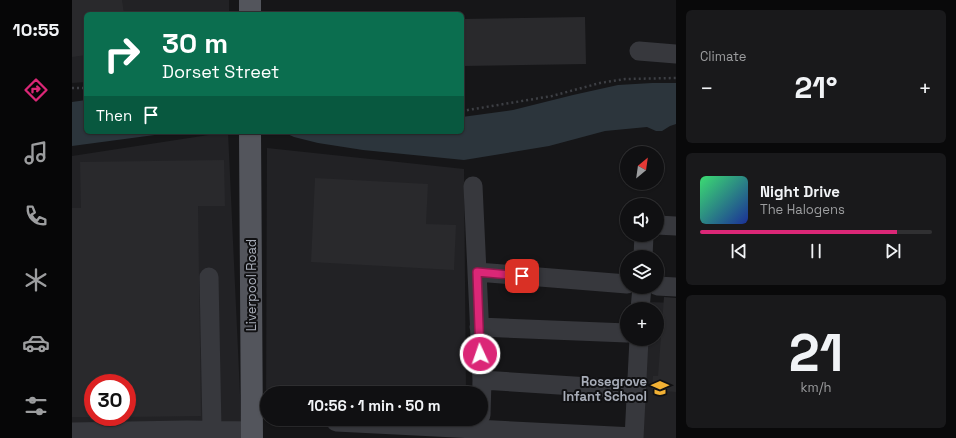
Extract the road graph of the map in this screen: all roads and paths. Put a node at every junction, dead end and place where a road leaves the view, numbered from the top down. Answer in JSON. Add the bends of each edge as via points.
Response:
{"nodes":[{"id":1,"x":250,"y":0,"type":"edge"},
{"id":2,"x":250,"y":12,"type":"edge"},
{"id":3,"x":639,"y":51,"type":"dead end"},
{"id":4,"x":676,"y":54,"type":"edge"},
{"id":5,"x":676,"y":78,"type":"edge"},
{"id":6,"x":72,"y":88,"type":"edge"},
{"id":7,"x":84,"y":88,"type":"edge"},
{"id":8,"x":464,"y":111,"type":"edge"},
{"id":9,"x":250,"y":139,"type":"edge"},
{"id":10,"x":473,"y":186,"type":"dead end"},
{"id":11,"x":664,"y":226,"type":"edge"},
{"id":12,"x":676,"y":226,"type":"edge"},
{"id":13,"x":477,"y":272,"type":"junction"},
{"id":14,"x":209,"y":277,"type":"dead end"},
{"id":15,"x":620,"y":283,"type":"edge"},
{"id":16,"x":664,"y":286,"type":"edge"},
{"id":17,"x":676,"y":287,"type":"edge"},
{"id":18,"x":479,"y":327,"type":"junction"},
{"id":19,"x":620,"y":333,"type":"edge"},
{"id":20,"x":639,"y":346,"type":"edge"},
{"id":21,"x":482,"y":380,"type":"junction"},
{"id":22,"x":482,"y":386,"type":"edge"},
{"id":23,"x":636,"y":390,"type":"junction"},
{"id":24,"x":488,"y":426,"type":"edge"},
{"id":25,"x":212,"y":430,"type":"junction"},
{"id":26,"x":72,"y":432,"type":"edge"},
{"id":27,"x":252,"y":434,"type":"edge"},
{"id":28,"x":634,"y":438,"type":"edge"}],
"edges":[{"from":1,"to":2,"type":"main road"},
{"from":3,"to":4,"type":"street"},
{"from":5,"to":8,"type":"path","via":[[625,79],[552,96]]},
{"from":6,"to":7,"type":"path"},
{"from":9,"to":27,"type":"main road","name":"Liverpool Road"},
{"from":10,"to":13,"type":"street"},
{"from":11,"to":12,"type":"street"},
{"from":13,"to":15,"type":"street"},
{"from":13,"to":18,"type":"street"},
{"from":14,"to":25,"type":"street"},
{"from":16,"to":17,"type":"street"},
{"from":18,"to":19,"type":"street"},
{"from":18,"to":21,"type":"street"},
{"from":20,"to":23,"type":"street"},
{"from":21,"to":22,"type":"street"},
{"from":21,"to":23,"type":"street"},
{"from":23,"to":28,"type":"street"},
{"from":24,"to":28,"type":"street"},
{"from":25,"to":26,"type":"street"},
{"from":25,"to":27,"type":"street"}]}
